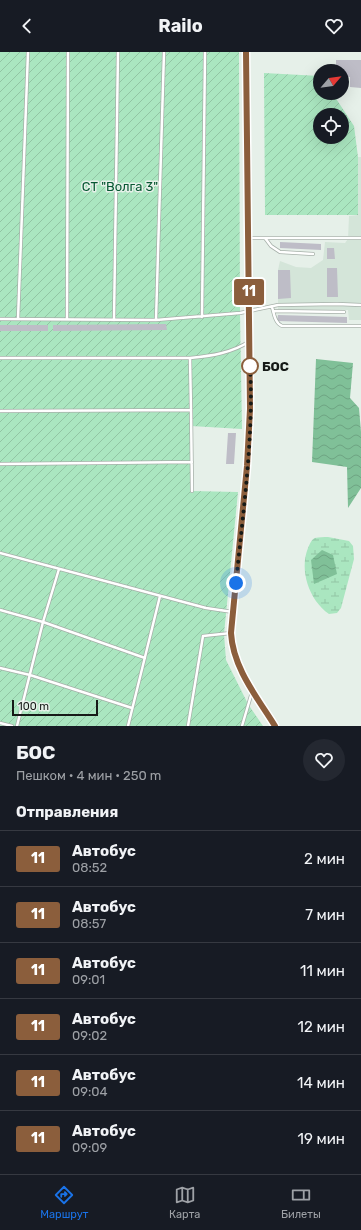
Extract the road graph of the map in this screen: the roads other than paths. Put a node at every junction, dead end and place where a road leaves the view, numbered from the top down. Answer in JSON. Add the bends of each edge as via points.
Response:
{"nodes":[{"id":1,"x":28,"y":52,"type":"edge"},
{"id":2,"x":68,"y":52,"type":"edge"},
{"id":3,"x":118,"y":52,"type":"edge"},
{"id":4,"x":164,"y":52,"type":"edge"},
{"id":5,"x":205,"y":52,"type":"edge"},
{"id":6,"x":246,"y":52,"type":"edge"},
{"id":7,"x":248,"y":238,"type":"junction"},
{"id":8,"x":265,"y":238,"type":"junction"},
{"id":9,"x":361,"y":238,"type":"edge"},
{"id":10,"x":313,"y":254,"type":"dead end"},
{"id":11,"x":361,"y":305,"type":"edge"},
{"id":12,"x":272,"y":307,"type":"junction"},
{"id":13,"x":249,"y":311,"type":"junction"},
{"id":14,"x":273,"y":311,"type":"junction"},
{"id":15,"x":344,"y":312,"type":"dead end"},
{"id":16,"x":202,"y":317,"type":"junction"},
{"id":17,"x":18,"y":318,"type":"junction"},
{"id":18,"x":0,"y":319,"type":"edge"},
{"id":19,"x":67,"y":319,"type":"junction"},
{"id":20,"x":114,"y":320,"type":"junction"},
{"id":21,"x":156,"y":320,"type":"junction"},
{"id":22,"x":361,"y":326,"type":"edge"},
{"id":23,"x":250,"y":340,"type":"junction"},
{"id":24,"x":0,"y":358,"type":"edge"},
{"id":25,"x":190,"y":358,"type":"junction"},
{"id":26,"x":191,"y":410,"type":"junction"},
{"id":27,"x":0,"y":411,"type":"edge"},
{"id":28,"x":192,"y":462,"type":"junction"},
{"id":29,"x":0,"y":464,"type":"edge"},
{"id":30,"x":192,"y":490,"type":"dead end"},
{"id":31,"x":0,"y":553,"type":"edge"},
{"id":32,"x":59,"y":569,"type":"junction"},
{"id":33,"x":160,"y":596,"type":"junction"},
{"id":34,"x":0,"y":610,"type":"edge"},
{"id":35,"x":233,"y":612,"type":"junction"},
{"id":36,"x":43,"y":622,"type":"junction"},
{"id":37,"x":231,"y":633,"type":"junction"},
{"id":38,"x":145,"y":658,"type":"junction"},
{"id":39,"x":0,"y":668,"type":"edge"},
{"id":40,"x":30,"y":675,"type":"junction"},
{"id":41,"x":253,"y":691,"type":"junction"},
{"id":42,"x":132,"y":708,"type":"junction"},
{"id":43,"x":0,"y":723,"type":"edge"},
{"id":44,"x":12,"y":726,"type":"edge"},
{"id":45,"x":17,"y":726,"type":"edge"},
{"id":46,"x":128,"y":726,"type":"edge"},
{"id":47,"x":188,"y":726,"type":"edge"},
{"id":48,"x":242,"y":726,"type":"edge"},
{"id":49,"x":275,"y":726,"type":"edge"}],
"edges":[{"from":1,"to":17,"type":"lane"},
{"from":2,"to":19,"type":"lane"},
{"from":3,"to":20,"type":"lane"},
{"from":4,"to":21,"type":"lane"},
{"from":5,"to":16,"type":"lane"},
{"from":6,"to":7,"type":"street"},
{"from":7,"to":8,"type":"lane"},
{"from":7,"to":13,"type":"street"},
{"from":8,"to":9,"type":"lane"},
{"from":8,"to":10,"type":"lane","via":[[280,252]]},
{"from":11,"to":12,"type":"lane"},
{"from":12,"to":13,"type":"lane"},
{"from":12,"to":14,"type":"lane"},
{"from":13,"to":16,"type":"lane"},
{"from":13,"to":23,"type":"street"},
{"from":14,"to":15,"type":"lane"},
{"from":14,"to":22,"type":"lane","via":[[276,321],[282,326]]},
{"from":16,"to":21,"type":"lane"},
{"from":17,"to":18,"type":"lane"},
{"from":17,"to":19,"type":"lane"},
{"from":19,"to":20,"type":"lane"},
{"from":20,"to":21,"type":"lane"},
{"from":23,"to":25,"type":"lane","via":[[242,346],[215,356]]},
{"from":23,"to":35,"type":"street","via":[[247,466]]},
{"from":24,"to":25,"type":"lane"},
{"from":25,"to":26,"type":"lane"},
{"from":26,"to":27,"type":"lane"},
{"from":26,"to":28,"type":"lane"},
{"from":28,"to":29,"type":"lane"},
{"from":28,"to":30,"type":"lane"},
{"from":31,"to":32,"type":"lane"},
{"from":32,"to":33,"type":"lane"},
{"from":32,"to":36,"type":"lane"},
{"from":33,"to":35,"type":"lane"},
{"from":33,"to":38,"type":"lane"},
{"from":34,"to":36,"type":"lane"},
{"from":35,"to":37,"type":"street"},
{"from":36,"to":38,"type":"lane"},
{"from":36,"to":40,"type":"lane"},
{"from":37,"to":41,"type":"street","via":[[235,658]]},
{"from":37,"to":47,"type":"lane","via":[[203,636]]},
{"from":38,"to":42,"type":"lane"},
{"from":39,"to":40,"type":"lane"},
{"from":40,"to":42,"type":"lane"},
{"from":40,"to":45,"type":"lane"},
{"from":41,"to":48,"type":"lane"},
{"from":41,"to":49,"type":"street"},
{"from":42,"to":46,"type":"lane"},
{"from":43,"to":44,"type":"lane"}]}
